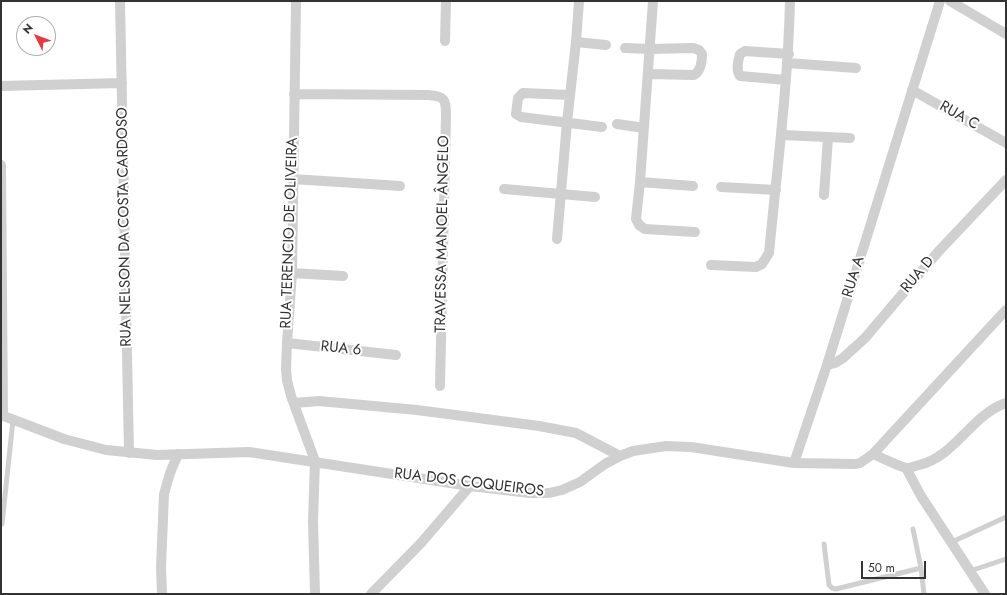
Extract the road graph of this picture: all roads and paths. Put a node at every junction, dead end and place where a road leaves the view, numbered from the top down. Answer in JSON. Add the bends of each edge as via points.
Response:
{"nodes":[{"id":1,"x":120,"y":1,"type":"edge"},
{"id":2,"x":296,"y":1,"type":"edge"},
{"id":3,"x":446,"y":1,"type":"edge"},
{"id":4,"x":579,"y":1,"type":"edge"},
{"id":5,"x":653,"y":1,"type":"edge"},
{"id":6,"x":790,"y":1,"type":"edge"},
{"id":7,"x":940,"y":1,"type":"edge"},
{"id":8,"x":950,"y":1,"type":"edge"},
{"id":9,"x":1006,"y":34,"type":"edge"},
{"id":10,"x":445,"y":41,"type":"dead end"},
{"id":11,"x":576,"y":42,"type":"junction"},
{"id":12,"x":606,"y":45,"type":"dead end"},
{"id":13,"x":625,"y":48,"type":"dead end"},
{"id":14,"x":650,"y":49,"type":"junction"},
{"id":15,"x":788,"y":58,"type":"junction"},
{"id":16,"x":856,"y":68,"type":"dead end"},
{"id":17,"x":648,"y":74,"type":"junction"},
{"id":18,"x":786,"y":80,"type":"junction"},
{"id":19,"x":122,"y":83,"type":"junction"},
{"id":20,"x":1,"y":86,"type":"edge"},
{"id":21,"x":912,"y":90,"type":"junction"},
{"id":22,"x":294,"y":94,"type":"junction"},
{"id":23,"x":570,"y":95,"type":"junction"},
{"id":24,"x":567,"y":122,"type":"junction"},
{"id":25,"x":617,"y":124,"type":"dead end"},
{"id":26,"x":602,"y":127,"type":"dead end"},
{"id":27,"x":644,"y":128,"type":"junction"},
{"id":28,"x":782,"y":135,"type":"junction"},
{"id":29,"x":828,"y":138,"type":"junction"},
{"id":30,"x":850,"y":138,"type":"dead end"},
{"id":31,"x":1006,"y":143,"type":"edge"},
{"id":32,"x":1,"y":165,"type":"edge"},
{"id":33,"x":293,"y":179,"type":"junction"},
{"id":34,"x":1006,"y":180,"type":"edge"},
{"id":35,"x":640,"y":182,"type":"junction"},
{"id":36,"x":400,"y":186,"type":"dead end"},
{"id":37,"x":693,"y":186,"type":"dead end"},
{"id":38,"x":721,"y":187,"type":"dead end"},
{"id":39,"x":504,"y":189,"type":"dead end"},
{"id":40,"x":776,"y":190,"type":"junction"},
{"id":41,"x":561,"y":194,"type":"junction"},
{"id":42,"x":824,"y":195,"type":"dead end"},
{"id":43,"x":596,"y":197,"type":"dead end"},
{"id":44,"x":695,"y":232,"type":"dead end"},
{"id":45,"x":557,"y":239,"type":"dead end"},
{"id":46,"x":711,"y":265,"type":"dead end"},
{"id":47,"x":292,"y":273,"type":"junction"},
{"id":48,"x":343,"y":276,"type":"dead end"},
{"id":49,"x":1006,"y":310,"type":"edge"},
{"id":50,"x":287,"y":343,"type":"junction"},
{"id":51,"x":396,"y":355,"type":"dead end"},
{"id":52,"x":827,"y":365,"type":"junction"},
{"id":53,"x":440,"y":386,"type":"dead end"},
{"id":54,"x":294,"y":403,"type":"junction"},
{"id":55,"x":1006,"y":403,"type":"edge"},
{"id":56,"x":2,"y":415,"type":"edge"},
{"id":57,"x":14,"y":420,"type":"junction"},
{"id":58,"x":129,"y":453,"type":"junction"},
{"id":59,"x":178,"y":454,"type":"junction"},
{"id":60,"x":872,"y":454,"type":"junction"},
{"id":61,"x":620,"y":456,"type":"junction"},
{"id":62,"x":315,"y":461,"type":"junction"},
{"id":63,"x":794,"y":463,"type":"junction"},
{"id":64,"x":906,"y":468,"type":"junction"},
{"id":65,"x":470,"y":486,"type":"junction"},
{"id":66,"x":1006,"y":517,"type":"edge"},
{"id":67,"x":2,"y":524,"type":"dead end"},
{"id":68,"x":913,"y":529,"type":"dead end"},
{"id":69,"x":952,"y":542,"type":"junction"},
{"id":70,"x":824,"y":544,"type":"dead end"},
{"id":71,"x":1006,"y":559,"type":"edge"},
{"id":72,"x":921,"y":568,"type":"junction"},
{"id":73,"x":970,"y":571,"type":"junction"},
{"id":74,"x":162,"y":594,"type":"edge"},
{"id":75,"x":315,"y":594,"type":"edge"},
{"id":76,"x":371,"y":594,"type":"edge"},
{"id":77,"x":924,"y":594,"type":"edge"},
{"id":78,"x":985,"y":594,"type":"edge"}],
"edges":[{"from":1,"to":19,"type":"street","name":"RUA NELSON DA COSTA CARDOSO"},
{"from":2,"to":22,"type":"street","name":"RUA TERENCIO DE OLIVEIRA"},
{"from":3,"to":10,"type":"street"},
{"from":4,"to":11,"type":"street"},
{"from":5,"to":14,"type":"street"},
{"from":6,"to":15,"type":"street"},
{"from":7,"to":21,"type":"street","name":"RUA A"},
{"from":8,"to":9,"type":"street"},
{"from":11,"to":12,"type":"street"},
{"from":11,"to":23,"type":"street"},
{"from":13,"to":14,"type":"street"},
{"from":14,"to":17,"type":"street"},
{"from":14,"to":17,"type":"street","via":[[693,48],[699,50],[702,56],[698,72],[694,75]]},
{"from":15,"to":16,"type":"street"},
{"from":15,"to":18,"type":"street"},
{"from":15,"to":18,"type":"street","via":[[745,51],[739,58],[740,76]]},
{"from":17,"to":27,"type":"street"},
{"from":18,"to":28,"type":"street"},
{"from":19,"to":20,"type":"street"},
{"from":19,"to":58,"type":"street","name":"RUA NELSON DA COSTA CARDOSO"},
{"from":21,"to":31,"type":"street","name":"RUA C"},
{"from":21,"to":52,"type":"street","name":"RUA A"},
{"from":22,"to":33,"type":"street","name":"RUA TERENCIO DE OLIVEIRA"},
{"from":22,"to":53,"type":"street","name":"TRAVESSA MANOEL ÂNGELO","via":[[428,95],[445,100]]},
{"from":23,"to":24,"type":"street"},
{"from":23,"to":24,"type":"street","via":[[523,93],[518,98],[516,112],[521,117]]},
{"from":24,"to":26,"type":"street"},
{"from":24,"to":41,"type":"street"},
{"from":25,"to":27,"type":"street"},
{"from":27,"to":35,"type":"street"},
{"from":28,"to":29,"type":"street"},
{"from":28,"to":40,"type":"street"},
{"from":29,"to":30,"type":"street"},
{"from":29,"to":42,"type":"street"},
{"from":32,"to":56,"type":"street"},
{"from":33,"to":36,"type":"street"},
{"from":33,"to":47,"type":"street","name":"RUA TERENCIO DE OLIVEIRA"},
{"from":34,"to":52,"type":"street","name":"RUA D","via":[[938,252],[856,347],[835,363]]},
{"from":35,"to":37,"type":"street"},
{"from":35,"to":44,"type":"street","via":[[636,219],[640,227]]},
{"from":38,"to":40,"type":"street"},
{"from":39,"to":41,"type":"street"},
{"from":40,"to":46,"type":"street","via":[[769,253],[762,264],[756,267]]},
{"from":41,"to":43,"type":"street"},
{"from":41,"to":45,"type":"street"},
{"from":47,"to":48,"type":"street"},
{"from":47,"to":50,"type":"street","name":"RUA TERENCIO DE OLIVEIRA"},
{"from":49,"to":60,"type":"street","name":"RUA DOS COQUEIROS"},
{"from":50,"to":51,"type":"street","name":"RUA 6"},
{"from":50,"to":54,"type":"street","name":"RUA TERENCIO DE OLIVEIRA","via":[[287,380]]},
{"from":52,"to":63,"type":"street","name":"RUA A"},
{"from":54,"to":61,"type":"street","via":[[319,401],[417,410],[539,426],[576,433]]},
{"from":54,"to":62,"type":"street","name":"RUA TERENCIO DE OLIVEIRA"},
{"from":55,"to":64,"type":"street","via":[[985,414],[935,459]]},
{"from":56,"to":57,"type":"street","name":"RUA DOS COQUEIROS"},
{"from":57,"to":58,"type":"street","name":"RUA DOS COQUEIROS","via":[[80,444]]},
{"from":57,"to":67,"type":"lane"},
{"from":58,"to":59,"type":"street","name":"RUA DOS COQUEIROS"},
{"from":59,"to":62,"type":"street","name":"RUA DOS COQUEIROS","via":[[249,452]]},
{"from":59,"to":74,"type":"street","via":[[164,494]]},
{"from":60,"to":63,"type":"street","name":"RUA DOS COQUEIROS","via":[[856,464]]},
{"from":60,"to":64,"type":"street"},
{"from":61,"to":63,"type":"street","name":"RUA DOS COQUEIROS","via":[[646,448],[691,447]]},
{"from":61,"to":65,"type":"street","name":"RUA DOS COQUEIROS","via":[[580,482],[549,493]]},
{"from":62,"to":65,"type":"street","name":"RUA DOS COQUEIROS"},
{"from":62,"to":75,"type":"street"},
{"from":64,"to":69,"type":"street","via":[[921,496]]},
{"from":65,"to":76,"type":"street","via":[[421,543]]},
{"from":66,"to":69,"type":"lane"},
{"from":68,"to":72,"type":"lane"},
{"from":69,"to":73,"type":"street"},
{"from":70,"to":72,"type":"lane","via":[[829,585],[836,589]]},
{"from":71,"to":73,"type":"lane"},
{"from":72,"to":77,"type":"lane"},
{"from":73,"to":78,"type":"street"}]}
